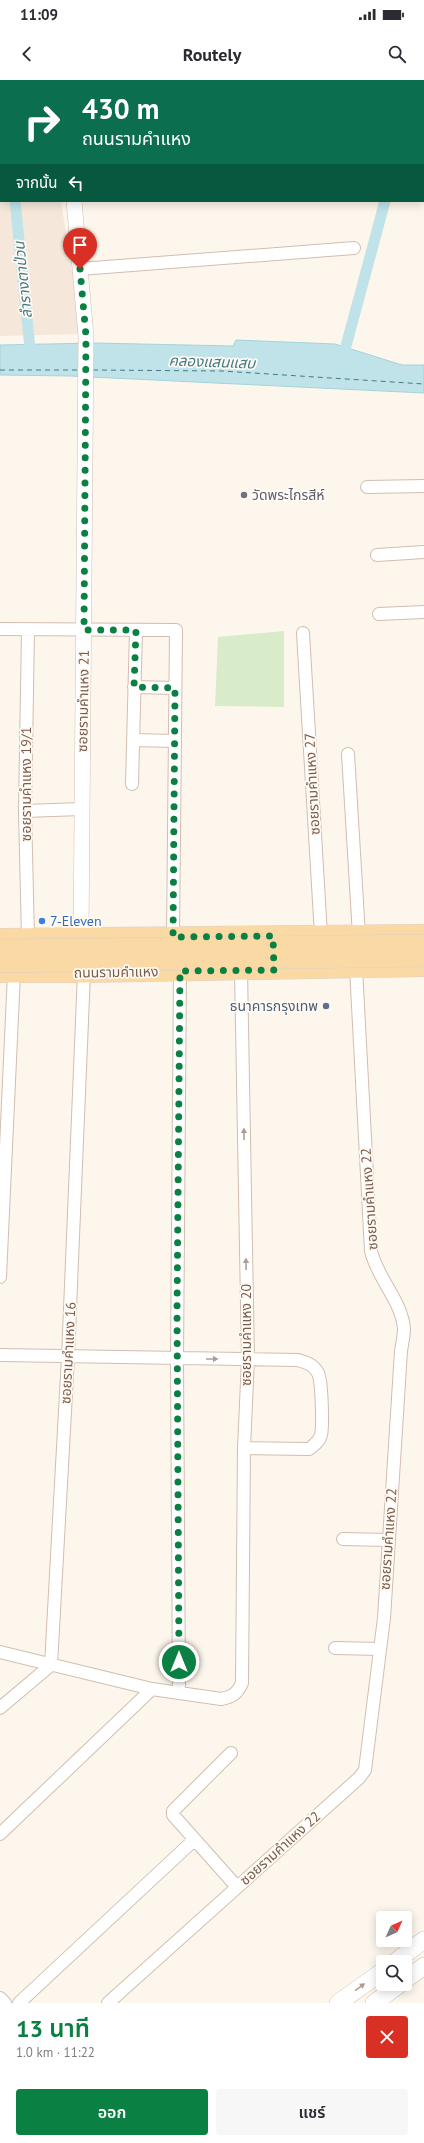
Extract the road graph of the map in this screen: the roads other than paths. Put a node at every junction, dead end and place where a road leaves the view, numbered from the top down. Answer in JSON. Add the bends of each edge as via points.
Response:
{"nodes":[{"id":1,"x":74,"y":202,"type":"edge"},
{"id":2,"x":354,"y":248,"type":"dead end"},
{"id":3,"x":80,"y":269,"type":"junction"},
{"id":4,"x":367,"y":486,"type":"dead end"},
{"id":5,"x":424,"y":486,"type":"edge"},
{"id":6,"x":424,"y":552,"type":"edge"},
{"id":7,"x":377,"y":555,"type":"dead end"},
{"id":8,"x":424,"y":612,"type":"edge"},
{"id":9,"x":379,"y":614,"type":"dead end"},
{"id":10,"x":0,"y":629,"type":"edge"},
{"id":11,"x":28,"y":630,"type":"junction"},
{"id":12,"x":84,"y":630,"type":"junction"},
{"id":13,"x":136,"y":630,"type":"junction"},
{"id":14,"x":303,"y":633,"type":"dead end"},
{"id":15,"x":134,"y":687,"type":"junction"},
{"id":16,"x":175,"y":688,"type":"junction"},
{"id":17,"x":133,"y":740,"type":"junction"},
{"id":18,"x":174,"y":741,"type":"junction"},
{"id":19,"x":348,"y":754,"type":"dead end"},
{"id":20,"x":132,"y":784,"type":"dead end"},
{"id":21,"x":81,"y":809,"type":"junction"},
{"id":22,"x":25,"y":810,"type":"junction"},
{"id":23,"x":424,"y":934,"type":"edge"},
{"id":24,"x":321,"y":935,"type":"junction"},
{"id":25,"x":359,"y":935,"type":"junction"},
{"id":26,"x":273,"y":936,"type":"junction"},
{"id":27,"x":173,"y":937,"type":"junction"},
{"id":28,"x":0,"y":938,"type":"edge"},
{"id":29,"x":28,"y":938,"type":"junction"},
{"id":30,"x":81,"y":938,"type":"junction"},
{"id":31,"x":424,"y":944,"type":"edge"},
{"id":32,"x":0,"y":949,"type":"edge"},
{"id":33,"x":424,"y":957,"type":"edge"},
{"id":34,"x":424,"y":967,"type":"edge"},
{"id":35,"x":356,"y":968,"type":"junction"},
{"id":36,"x":5,"y":969,"type":"edge"},
{"id":37,"x":242,"y":970,"type":"junction"},
{"id":38,"x":274,"y":970,"type":"junction"},
{"id":39,"x":180,"y":971,"type":"junction"},
{"id":40,"x":84,"y":973,"type":"junction"},
{"id":41,"x":0,"y":1277,"type":"edge"},
{"id":42,"x":0,"y":1355,"type":"edge"},
{"id":43,"x":68,"y":1357,"type":"junction"},
{"id":44,"x":177,"y":1359,"type":"junction"},
{"id":45,"x":248,"y":1359,"type":"junction"},
{"id":46,"x":244,"y":1448,"type":"junction"},
{"id":47,"x":343,"y":1539,"type":"dead end"},
{"id":48,"x":388,"y":1540,"type":"junction"},
{"id":49,"x":335,"y":1648,"type":"dead end"},
{"id":50,"x":380,"y":1650,"type":"junction"},
{"id":51,"x":0,"y":1652,"type":"edge"},
{"id":52,"x":51,"y":1666,"type":"junction"},
{"id":53,"x":152,"y":1689,"type":"junction"},
{"id":54,"x":179,"y":1694,"type":"junction"},
{"id":55,"x":0,"y":1708,"type":"edge"},
{"id":56,"x":231,"y":1753,"type":"dead end"},
{"id":57,"x":0,"y":1834,"type":"edge"},
{"id":58,"x":194,"y":1840,"type":"junction"},
{"id":59,"x":237,"y":1887,"type":"junction"},
{"id":60,"x":424,"y":1940,"type":"edge"},
{"id":61,"x":421,"y":1961,"type":"edge"},
{"id":62,"x":412,"y":1972,"type":"edge"},
{"id":63,"x":376,"y":1976,"type":"edge"},
{"id":64,"x":390,"y":1991,"type":"edge"},
{"id":65,"x":0,"y":1998,"type":"edge"},
{"id":66,"x":5,"y":2003,"type":"edge"},
{"id":67,"x":19,"y":2003,"type":"edge"},
{"id":68,"x":108,"y":2003,"type":"edge"},
{"id":69,"x":338,"y":2003,"type":"edge"},
{"id":70,"x":374,"y":2003,"type":"edge"}],
"edges":[{"from":1,"to":3,"type":"street","name":"ซอยรามคำแหง 21"},
{"from":2,"to":3,"type":"street"},
{"from":3,"to":12,"type":"street","name":"ซอยรามคำแหง 21","via":[[86,329]]},
{"from":4,"to":5,"type":"street"},
{"from":6,"to":7,"type":"street"},
{"from":8,"to":9,"type":"street"},
{"from":10,"to":11,"type":"street"},
{"from":11,"to":12,"type":"street"},
{"from":11,"to":22,"type":"street","name":"ซอยรามคำแหง 19/1"},
{"from":12,"to":13,"type":"street"},
{"from":12,"to":21,"type":"street","name":"ซอยรามคำแหง 21"},
{"from":13,"to":15,"type":"street"},
{"from":13,"to":16,"type":"street","via":[[176,630]]},
{"from":14,"to":24,"type":"street","name":"ซอยรามคำแหง 27"},
{"from":15,"to":16,"type":"street"},
{"from":15,"to":17,"type":"street"},
{"from":16,"to":18,"type":"street"},
{"from":17,"to":18,"type":"street"},
{"from":17,"to":20,"type":"street"},
{"from":18,"to":27,"type":"street"},
{"from":19,"to":25,"type":"street"},
{"from":21,"to":22,"type":"street"},
{"from":21,"to":30,"type":"street","name":"ซอยรามคำแหง 21"},
{"from":22,"to":29,"type":"street","name":"ซอยรามคำแหง 19/1"},
{"from":23,"to":25,"type":"main road"},
{"from":24,"to":25,"type":"main road"},
{"from":24,"to":26,"type":"main road"},
{"from":26,"to":27,"type":"main road"},
{"from":26,"to":38,"type":"main road"},
{"from":27,"to":30,"type":"main road"},
{"from":28,"to":29,"type":"main road"},
{"from":29,"to":30,"type":"main road"},
{"from":31,"to":32,"type":"main road","name":"ถนนรามคำแหง","bridge":true},
{"from":33,"to":36,"type":"main road","name":"ถนนรามคำแหง","bridge":true},
{"from":34,"to":35,"type":"main road","name":"ถนนรามคำแหง"},
{"from":35,"to":38,"type":"main road","name":"ถนนรามคำแหง"},
{"from":35,"to":48,"type":"street","name":"ซอยรามคำแหง 22","via":[[371,1251],[404,1330]]},
{"from":36,"to":40,"type":"main road","name":"ถนนรามคำแหง"},
{"from":36,"to":41,"type":"street"},
{"from":37,"to":38,"type":"main road","name":"ถนนรามคำแหง"},
{"from":37,"to":39,"type":"main road","name":"ถนนรามคำแหง"},
{"from":45,"to":37,"type":"street","name":"ซอยรามคำแหง 20","one_way":true},
{"from":39,"to":40,"type":"main road","name":"ถนนรามคำแหง"},
{"from":39,"to":44,"type":"street"},
{"from":40,"to":43,"type":"street","name":"ซอยรามคำแหง 16"},
{"from":42,"to":43,"type":"street"},
{"from":43,"to":44,"type":"street"},
{"from":43,"to":52,"type":"street","name":"ซอยรามคำแหง 16"},
{"from":44,"to":45,"type":"street","one_way":true},
{"from":44,"to":54,"type":"street"},
{"from":45,"to":46,"type":"street","name":"ซอยรามคำแหง 20"},
{"from":45,"to":46,"type":"street","via":[[298,1360],[311,1364],[319,1374],[322,1388],[321,1435],[316,1444],[309,1449]]},
{"from":46,"to":54,"type":"street","name":"ซอยรามคำแหง 20","via":[[242,1683],[232,1697],[221,1699]]},
{"from":47,"to":48,"type":"street"},
{"from":48,"to":50,"type":"street","name":"ซอยรามคำแหง 22"},
{"from":49,"to":50,"type":"street"},
{"from":50,"to":59,"type":"street","name":"ซอยรามคำแหง 22","via":[[365,1770]]},
{"from":51,"to":52,"type":"street"},
{"from":52,"to":53,"type":"street"},
{"from":52,"to":55,"type":"street"},
{"from":53,"to":54,"type":"street"},
{"from":53,"to":57,"type":"street"},
{"from":56,"to":58,"type":"street","via":[[173,1811],[173,1815]]},
{"from":58,"to":59,"type":"street"},
{"from":58,"to":67,"type":"street"},
{"from":59,"to":68,"type":"street","name":"ซอยรามคำแหง 22"},
{"from":60,"to":61,"type":"main road"},
{"from":61,"to":62,"type":"main road"},
{"from":69,"to":63,"type":"main road","one_way":true},
{"from":64,"to":70,"type":"main road"},
{"from":65,"to":66,"type":"street"}]}
